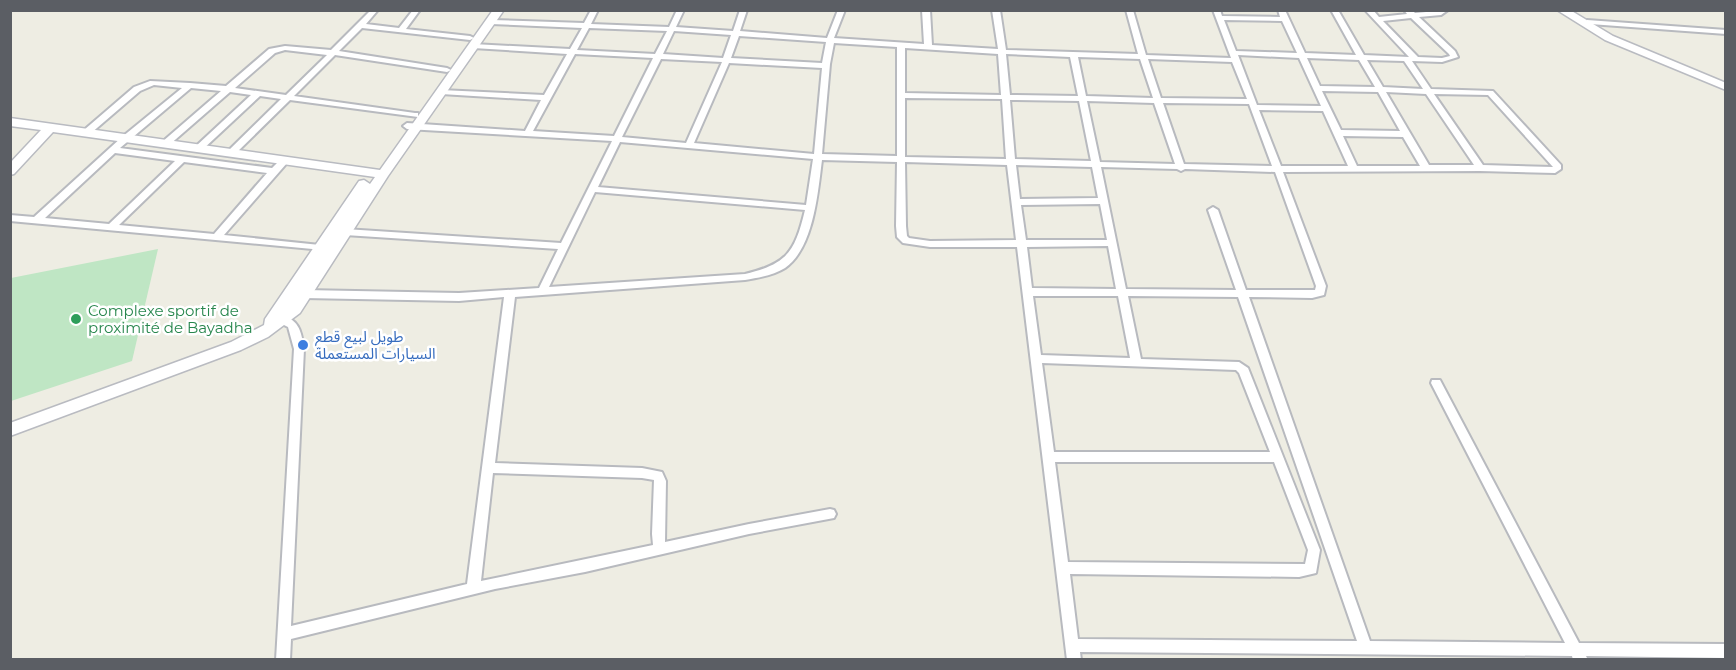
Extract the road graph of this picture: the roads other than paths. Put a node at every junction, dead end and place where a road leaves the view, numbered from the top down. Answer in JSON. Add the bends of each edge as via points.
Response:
{"nodes":[{"id":1,"x":375,"y":10,"type":"edge"},
{"id":2,"x":417,"y":10,"type":"edge"},
{"id":3,"x":499,"y":10,"type":"edge"},
{"id":4,"x":595,"y":10,"type":"edge"},
{"id":5,"x":681,"y":10,"type":"edge"},
{"id":6,"x":744,"y":10,"type":"edge"},
{"id":7,"x":842,"y":10,"type":"edge"},
{"id":8,"x":926,"y":10,"type":"edge"},
{"id":9,"x":996,"y":10,"type":"edge"},
{"id":10,"x":1129,"y":10,"type":"edge"},
{"id":11,"x":1334,"y":10,"type":"edge"},
{"id":12,"x":1368,"y":10,"type":"edge"},
{"id":13,"x":1445,"y":10,"type":"edge"},
{"id":14,"x":1562,"y":10,"type":"edge"},
{"id":15,"x":1574,"y":10,"type":"edge"},
{"id":16,"x":1409,"y":13,"type":"edge"},
{"id":17,"x":1217,"y":14,"type":"edge"},
{"id":18,"x":1283,"y":15,"type":"edge"},
{"id":19,"x":491,"y":16,"type":"edge"},
{"id":20,"x":1376,"y":19,"type":"junction"},
{"id":21,"x":1590,"y":22,"type":"junction"},
{"id":22,"x":360,"y":26,"type":"junction"},
{"id":23,"x":586,"y":26,"type":"junction"},
{"id":24,"x":672,"y":29,"type":"junction"},
{"id":25,"x":401,"y":30,"type":"junction"},
{"id":26,"x":1725,"y":32,"type":"edge"},
{"id":27,"x":735,"y":35,"type":"junction"},
{"id":28,"x":830,"y":40,"type":"junction"},
{"id":29,"x":472,"y":42,"type":"junction"},
{"id":30,"x":901,"y":45,"type":"junction"},
{"id":31,"x":928,"y":46,"type":"junction"},
{"id":32,"x":572,"y":52,"type":"junction"},
{"id":33,"x":1002,"y":52,"type":"junction"},
{"id":34,"x":334,"y":53,"type":"junction"},
{"id":35,"x":1074,"y":55,"type":"junction"},
{"id":36,"x":1303,"y":55,"type":"junction"},
{"id":37,"x":1233,"y":56,"type":"junction"},
{"id":38,"x":1362,"y":56,"type":"junction"},
{"id":39,"x":658,"y":57,"type":"junction"},
{"id":40,"x":1143,"y":57,"type":"junction"},
{"id":41,"x":1411,"y":58,"type":"junction"},
{"id":42,"x":726,"y":61,"type":"junction"},
{"id":43,"x":827,"y":66,"type":"junction"},
{"id":44,"x":447,"y":70,"type":"junction"},
{"id":45,"x":1725,"y":80,"type":"edge"},
{"id":46,"x":190,"y":85,"type":"junction"},
{"id":47,"x":1725,"y":87,"type":"edge"},
{"id":48,"x":1318,"y":88,"type":"junction"},
{"id":49,"x":228,"y":89,"type":"junction"},
{"id":50,"x":1382,"y":90,"type":"junction"},
{"id":51,"x":441,"y":92,"type":"junction"},
{"id":52,"x":1429,"y":92,"type":"junction"},
{"id":53,"x":258,"y":93,"type":"junction"},
{"id":54,"x":900,"y":95,"type":"junction"},
{"id":55,"x":288,"y":97,"type":"junction"},
{"id":56,"x":1006,"y":97,"type":"junction"},
{"id":57,"x":546,"y":98,"type":"junction"},
{"id":58,"x":1082,"y":99,"type":"junction"},
{"id":59,"x":1158,"y":100,"type":"junction"},
{"id":60,"x":1252,"y":104,"type":"junction"},
{"id":61,"x":1328,"y":109,"type":"junction"},
{"id":62,"x":10,"y":122,"type":"edge"},
{"id":63,"x":413,"y":122,"type":"junction"},
{"id":64,"x":50,"y":128,"type":"junction"},
{"id":65,"x":87,"y":132,"type":"junction"},
{"id":66,"x":1338,"y":133,"type":"junction"},
{"id":67,"x":527,"y":134,"type":"junction"},
{"id":68,"x":1407,"y":134,"type":"junction"},
{"id":69,"x":125,"y":139,"type":"junction"},
{"id":70,"x":617,"y":139,"type":"junction"},
{"id":71,"x":165,"y":144,"type":"junction"},
{"id":72,"x":689,"y":146,"type":"junction"},
{"id":73,"x":198,"y":149,"type":"junction"},
{"id":74,"x":113,"y":150,"type":"junction"},
{"id":75,"x":225,"y":152,"type":"junction"},
{"id":76,"x":817,"y":157,"type":"junction"},
{"id":77,"x":182,"y":159,"type":"junction"},
{"id":78,"x":900,"y":160,"type":"junction"},
{"id":79,"x":284,"y":161,"type":"junction"},
{"id":80,"x":1011,"y":162,"type":"junction"},
{"id":81,"x":208,"y":163,"type":"junction"},
{"id":82,"x":1095,"y":165,"type":"junction"},
{"id":83,"x":1181,"y":168,"type":"junction"},
{"id":84,"x":1426,"y":168,"type":"junction"},
{"id":85,"x":1480,"y":168,"type":"junction"},
{"id":86,"x":1278,"y":169,"type":"junction"},
{"id":87,"x":1354,"y":169,"type":"junction"},
{"id":88,"x":10,"y":171,"type":"edge"},
{"id":89,"x":274,"y":171,"type":"junction"},
{"id":90,"x":378,"y":173,"type":"junction"},
{"id":91,"x":592,"y":189,"type":"junction"},
{"id":92,"x":1103,"y":201,"type":"junction"},
{"id":93,"x":1016,"y":202,"type":"junction"},
{"id":94,"x":811,"y":208,"type":"junction"},
{"id":95,"x":1213,"y":210,"type":"dead end"},
{"id":96,"x":10,"y":218,"type":"edge"},
{"id":97,"x":37,"y":220,"type":"junction"},
{"id":98,"x":112,"y":227,"type":"junction"},
{"id":99,"x":345,"y":232,"type":"junction"},
{"id":100,"x":216,"y":238,"type":"junction"},
{"id":101,"x":1021,"y":243,"type":"junction"},
{"id":102,"x":1112,"y":243,"type":"junction"},
{"id":103,"x":564,"y":246,"type":"junction"},
{"id":104,"x":321,"y":248,"type":"junction"},
{"id":105,"x":542,"y":291,"type":"junction"},
{"id":106,"x":1028,"y":292,"type":"junction"},
{"id":107,"x":510,"y":293,"type":"junction"},
{"id":108,"x":304,"y":294,"type":"junction"},
{"id":109,"x":1121,"y":294,"type":"junction"},
{"id":110,"x":1241,"y":294,"type":"junction"},
{"id":111,"x":280,"y":318,"type":"junction"},
{"id":112,"x":1036,"y":359,"type":"junction"},
{"id":113,"x":1136,"y":362,"type":"junction"},
{"id":114,"x":1436,"y":383,"type":"dead end"},
{"id":115,"x":10,"y":430,"type":"edge"},
{"id":116,"x":1048,"y":457,"type":"junction"},
{"id":117,"x":1278,"y":457,"type":"junction"},
{"id":118,"x":487,"y":468,"type":"junction"},
{"id":119,"x":830,"y":514,"type":"dead end"},
{"id":120,"x":660,"y":548,"type":"junction"},
{"id":121,"x":1062,"y":568,"type":"junction"},
{"id":122,"x":473,"y":589,"type":"junction"},
{"id":123,"x":284,"y":634,"type":"junction"},
{"id":124,"x":1072,"y":645,"type":"junction"},
{"id":125,"x":1366,"y":648,"type":"junction"},
{"id":126,"x":1725,"y":651,"type":"edge"},
{"id":127,"x":1579,"y":655,"type":"edge"},
{"id":128,"x":283,"y":660,"type":"edge"},
{"id":129,"x":1074,"y":660,"type":"edge"}],
"edges":[{"from":1,"to":22,"type":"street"},
{"from":2,"to":25,"type":"street"},
{"from":3,"to":19,"type":"street"},
{"from":4,"to":23,"type":"street"},
{"from":5,"to":24,"type":"street"},
{"from":6,"to":27,"type":"street"},
{"from":7,"to":28,"type":"street"},
{"from":8,"to":31,"type":"street"},
{"from":9,"to":33,"type":"street"},
{"from":10,"to":40,"type":"street"},
{"from":11,"to":38,"type":"street"},
{"from":12,"to":20,"type":"street"},
{"from":13,"to":16,"type":"street"},
{"from":14,"to":47,"type":"street","via":[[1610,38]]},
{"from":15,"to":21,"type":"street"},
{"from":16,"to":20,"type":"street"},
{"from":16,"to":41,"type":"street","via":[[1454,56],[1442,60]]},
{"from":17,"to":18,"type":"street"},
{"from":17,"to":37,"type":"street"},
{"from":18,"to":36,"type":"street"},
{"from":19,"to":23,"type":"street"},
{"from":19,"to":29,"type":"street"},
{"from":20,"to":41,"type":"street"},
{"from":21,"to":26,"type":"street"},
{"from":21,"to":45,"type":"street"},
{"from":22,"to":25,"type":"street"},
{"from":22,"to":34,"type":"street"},
{"from":23,"to":24,"type":"street"},
{"from":23,"to":32,"type":"street"},
{"from":24,"to":27,"type":"street"},
{"from":24,"to":39,"type":"street"},
{"from":25,"to":29,"type":"street"},
{"from":27,"to":28,"type":"street"},
{"from":27,"to":42,"type":"street"},
{"from":28,"to":30,"type":"street"},
{"from":28,"to":43,"type":"street"},
{"from":29,"to":32,"type":"street"},
{"from":29,"to":44,"type":"street"},
{"from":29,"to":51,"type":"street"},
{"from":30,"to":31,"type":"street"},
{"from":30,"to":54,"type":"street"},
{"from":31,"to":33,"type":"street"},
{"from":32,"to":39,"type":"street"},
{"from":32,"to":57,"type":"street"},
{"from":33,"to":35,"type":"street"},
{"from":33,"to":56,"type":"street"},
{"from":34,"to":44,"type":"street"},
{"from":34,"to":49,"type":"street","via":[[279,49]]},
{"from":34,"to":55,"type":"street"},
{"from":35,"to":40,"type":"street"},
{"from":35,"to":58,"type":"street"},
{"from":36,"to":37,"type":"street"},
{"from":36,"to":38,"type":"street"},
{"from":36,"to":48,"type":"street"},
{"from":37,"to":40,"type":"street"},
{"from":37,"to":60,"type":"street"},
{"from":38,"to":41,"type":"street"},
{"from":38,"to":50,"type":"street"},
{"from":39,"to":42,"type":"street"},
{"from":39,"to":70,"type":"street"},
{"from":40,"to":59,"type":"street"},
{"from":41,"to":52,"type":"street"},
{"from":42,"to":43,"type":"street"},
{"from":42,"to":72,"type":"street"},
{"from":43,"to":76,"type":"street"},
{"from":44,"to":63,"type":"street"},
{"from":46,"to":49,"type":"street"},
{"from":46,"to":65,"type":"street","via":[[167,83],[137,88]]},
{"from":46,"to":69,"type":"street"},
{"from":48,"to":50,"type":"street"},
{"from":48,"to":61,"type":"street"},
{"from":49,"to":53,"type":"street"},
{"from":49,"to":71,"type":"street"},
{"from":50,"to":52,"type":"street"},
{"from":50,"to":68,"type":"street"},
{"from":51,"to":57,"type":"street"},
{"from":51,"to":63,"type":"street"},
{"from":52,"to":85,"type":"street"},
{"from":52,"to":85,"type":"street","via":[[1490,93],[1558,167]]},
{"from":53,"to":55,"type":"street"},
{"from":53,"to":73,"type":"street"},
{"from":54,"to":56,"type":"street"},
{"from":54,"to":78,"type":"street"},
{"from":55,"to":63,"type":"street"},
{"from":55,"to":75,"type":"street"},
{"from":56,"to":58,"type":"street"},
{"from":56,"to":80,"type":"street"},
{"from":57,"to":67,"type":"street"},
{"from":58,"to":59,"type":"street"},
{"from":58,"to":82,"type":"street"},
{"from":59,"to":60,"type":"street"},
{"from":59,"to":83,"type":"street"},
{"from":60,"to":61,"type":"street"},
{"from":60,"to":86,"type":"street"},
{"from":61,"to":66,"type":"street"},
{"from":62,"to":64,"type":"street"},
{"from":63,"to":67,"type":"street"},
{"from":63,"to":90,"type":"street"},
{"from":64,"to":65,"type":"street"},
{"from":64,"to":88,"type":"street"},
{"from":65,"to":69,"type":"street"},
{"from":66,"to":68,"type":"street"},
{"from":66,"to":87,"type":"street"},
{"from":67,"to":70,"type":"street"},
{"from":68,"to":84,"type":"street"},
{"from":69,"to":71,"type":"street"},
{"from":69,"to":74,"type":"street"},
{"from":70,"to":72,"type":"street"},
{"from":70,"to":91,"type":"street"},
{"from":71,"to":73,"type":"street"},
{"from":72,"to":76,"type":"street"},
{"from":73,"to":75,"type":"street"},
{"from":74,"to":77,"type":"street"},
{"from":74,"to":97,"type":"street"},
{"from":75,"to":79,"type":"street"},
{"from":75,"to":81,"type":"street"},
{"from":76,"to":78,"type":"street"},
{"from":76,"to":94,"type":"street"},
{"from":77,"to":81,"type":"street"},
{"from":77,"to":98,"type":"street"},
{"from":78,"to":80,"type":"street"},
{"from":78,"to":101,"type":"street","via":[[902,237],[906,241]]},
{"from":79,"to":89,"type":"street"},
{"from":79,"to":90,"type":"street"},
{"from":80,"to":82,"type":"street"},
{"from":80,"to":93,"type":"street"},
{"from":81,"to":89,"type":"street"},
{"from":82,"to":83,"type":"street"},
{"from":82,"to":92,"type":"street"},
{"from":83,"to":86,"type":"street"},
{"from":84,"to":85,"type":"street"},
{"from":84,"to":87,"type":"street"},
{"from":86,"to":87,"type":"street"},
{"from":86,"to":110,"type":"street","via":[[1317,273],[1320,292]]},
{"from":89,"to":100,"type":"street"},
{"from":90,"to":99,"type":"street"},
{"from":90,"to":104,"type":"street"},
{"from":91,"to":94,"type":"street"},
{"from":91,"to":103,"type":"street"},
{"from":92,"to":93,"type":"street"},
{"from":92,"to":102,"type":"street"},
{"from":93,"to":101,"type":"street"},
{"from":94,"to":105,"type":"street","via":[[796,250],[785,264],[767,273]]},
{"from":95,"to":110,"type":"street"},
{"from":96,"to":97,"type":"street"},
{"from":97,"to":98,"type":"street"},
{"from":98,"to":100,"type":"street"},
{"from":99,"to":103,"type":"street"},
{"from":99,"to":108,"type":"street"},
{"from":100,"to":104,"type":"street"},
{"from":101,"to":102,"type":"street"},
{"from":101,"to":106,"type":"street"},
{"from":102,"to":109,"type":"street"},
{"from":103,"to":105,"type":"street"},
{"from":104,"to":111,"type":"street"},
{"from":105,"to":107,"type":"street"},
{"from":106,"to":109,"type":"street"},
{"from":106,"to":112,"type":"street"},
{"from":107,"to":108,"type":"street","via":[[459,297]]},
{"from":107,"to":118,"type":"street"},
{"from":108,"to":111,"type":"street","via":[[295,309]]},
{"from":109,"to":110,"type":"street"},
{"from":109,"to":113,"type":"street"},
{"from":110,"to":125,"type":"street"},
{"from":111,"to":115,"type":"street","via":[[263,333],[225,350]]},
{"from":111,"to":123,"type":"street","via":[[294,326],[298,349]]},
{"from":112,"to":113,"type":"street"},
{"from":112,"to":116,"type":"street"},
{"from":113,"to":117,"type":"street","via":[[1239,366]]},
{"from":114,"to":127,"type":"street"},
{"from":116,"to":117,"type":"street"},
{"from":116,"to":121,"type":"street"},
{"from":117,"to":121,"type":"street","via":[[1314,550],[1311,569]]},
{"from":118,"to":120,"type":"street","via":[[658,476]]},
{"from":118,"to":122,"type":"street"},
{"from":119,"to":120,"type":"street"},
{"from":120,"to":122,"type":"street"},
{"from":121,"to":124,"type":"street"},
{"from":122,"to":123,"type":"street"},
{"from":123,"to":128,"type":"street"},
{"from":124,"to":125,"type":"street"},
{"from":124,"to":129,"type":"street"},
{"from":125,"to":127,"type":"street"},
{"from":126,"to":127,"type":"street"}]}
